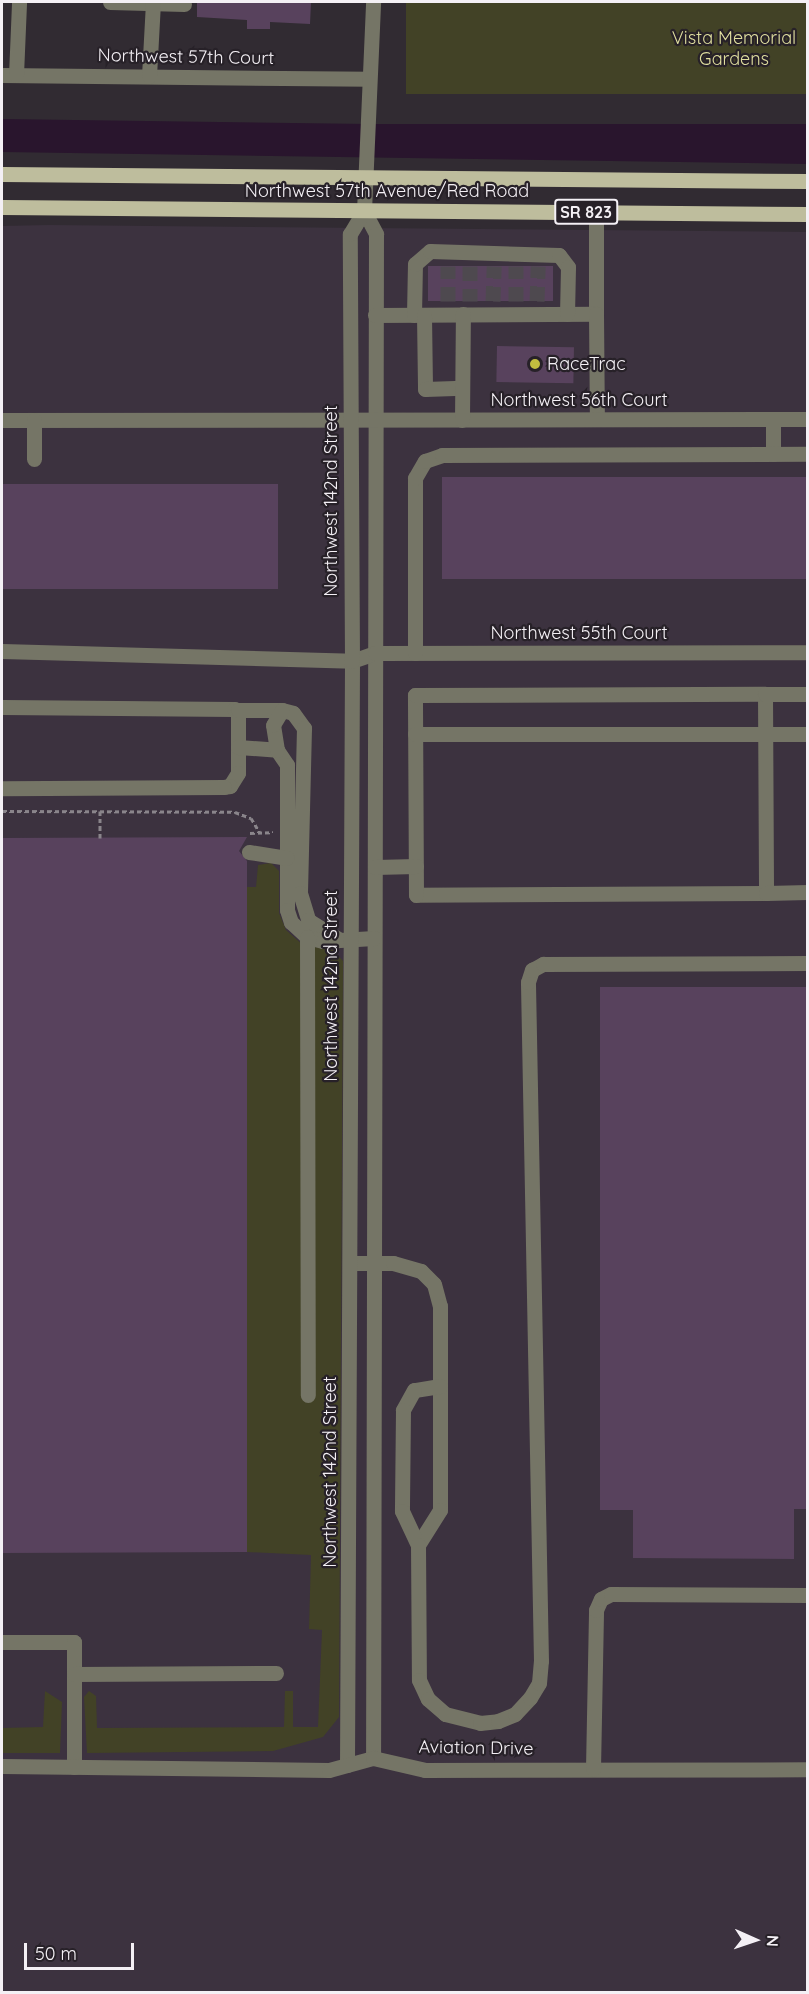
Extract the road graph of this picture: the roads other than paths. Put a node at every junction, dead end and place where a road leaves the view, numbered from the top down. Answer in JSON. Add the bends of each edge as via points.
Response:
{"nodes":[{"id":1,"x":19,"y":2,"type":"edge"},
{"id":2,"x":110,"y":2,"type":"edge"},
{"id":3,"x":373,"y":2,"type":"edge"},
{"id":4,"x":153,"y":3,"type":"junction"},
{"id":5,"x":184,"y":4,"type":"dead end"},
{"id":6,"x":9,"y":75,"type":"edge"},
{"id":7,"x":149,"y":76,"type":"junction"},
{"id":8,"x":369,"y":79,"type":"junction"},
{"id":9,"x":365,"y":171,"type":"junction"},
{"id":10,"x":2,"y":174,"type":"edge"},
{"id":11,"x":807,"y":181,"type":"edge"},
{"id":12,"x":2,"y":207,"type":"edge"},
{"id":13,"x":363,"y":211,"type":"junction"},
{"id":14,"x":596,"y":212,"type":"junction"},
{"id":15,"x":807,"y":214,"type":"edge"},
{"id":16,"x":460,"y":309,"type":"junction"},
{"id":17,"x":567,"y":314,"type":"junction"},
{"id":18,"x":596,"y":314,"type":"junction"},
{"id":19,"x":375,"y":315,"type":"junction"},
{"id":20,"x":419,"y":315,"type":"junction"},
{"id":21,"x":462,"y":388,"type":"junction"},
{"id":22,"x":597,"y":419,"type":"junction"},
{"id":23,"x":773,"y":419,"type":"junction"},
{"id":24,"x":807,"y":419,"type":"edge"},
{"id":25,"x":2,"y":420,"type":"edge"},
{"id":26,"x":34,"y":420,"type":"junction"},
{"id":27,"x":350,"y":420,"type":"junction"},
{"id":28,"x":375,"y":420,"type":"junction"},
{"id":29,"x":462,"y":420,"type":"junction"},
{"id":30,"x":773,"y":454,"type":"junction"},
{"id":31,"x":807,"y":454,"type":"edge"},
{"id":32,"x":34,"y":459,"type":"dead end"},
{"id":33,"x":2,"y":651,"type":"edge"},
{"id":34,"x":807,"y":652,"type":"edge"},
{"id":35,"x":375,"y":653,"type":"junction"},
{"id":36,"x":415,"y":653,"type":"junction"},
{"id":37,"x":352,"y":661,"type":"junction"},
{"id":38,"x":765,"y":694,"type":"junction"},
{"id":39,"x":807,"y":694,"type":"edge"},
{"id":40,"x":2,"y":707,"type":"edge"},
{"id":41,"x":237,"y":710,"type":"junction"},
{"id":42,"x":282,"y":710,"type":"junction"},
{"id":43,"x":415,"y":734,"type":"junction"},
{"id":44,"x":766,"y":734,"type":"junction"},
{"id":45,"x":807,"y":734,"type":"edge"},
{"id":46,"x":238,"y":747,"type":"junction"},
{"id":47,"x":277,"y":750,"type":"junction"},
{"id":48,"x":2,"y":788,"type":"edge"},
{"id":49,"x":249,"y":852,"type":"dead end"},
{"id":50,"x":287,"y":858,"type":"junction"},
{"id":51,"x":416,"y":866,"type":"junction"},
{"id":52,"x":375,"y":867,"type":"junction"},
{"id":53,"x":766,"y":892,"type":"junction"},
{"id":54,"x":807,"y":892,"type":"edge"},
{"id":55,"x":307,"y":937,"type":"junction"},
{"id":56,"x":374,"y":938,"type":"junction"},
{"id":57,"x":345,"y":939,"type":"junction"},
{"id":58,"x":807,"y":963,"type":"edge"},
{"id":59,"x":350,"y":1263,"type":"junction"},
{"id":60,"x":375,"y":1263,"type":"junction"},
{"id":61,"x":440,"y":1386,"type":"junction"},
{"id":62,"x":308,"y":1395,"type":"dead end"},
{"id":63,"x":418,"y":1545,"type":"junction"},
{"id":64,"x":807,"y":1595,"type":"edge"},
{"id":65,"x":2,"y":1642,"type":"edge"},
{"id":66,"x":276,"y":1673,"type":"dead end"},
{"id":67,"x":74,"y":1674,"type":"junction"},
{"id":68,"x":372,"y":1758,"type":"junction"},
{"id":69,"x":347,"y":1766,"type":"junction"},
{"id":70,"x":2,"y":1767,"type":"edge"},
{"id":71,"x":74,"y":1767,"type":"junction"},
{"id":72,"x":807,"y":1769,"type":"edge"},
{"id":73,"x":593,"y":1770,"type":"junction"}],
"edges":[{"from":1,"to":6,"type":"street"},
{"from":2,"to":4,"type":"street"},
{"from":3,"to":8,"type":"street","name":"Northwest 142nd Street"},
{"from":4,"to":5,"type":"street"},
{"from":4,"to":7,"type":"street"},
{"from":6,"to":7,"type":"street","name":"Northwest 57th Court"},
{"from":7,"to":8,"type":"street","name":"Northwest 57th Court"},
{"from":8,"to":9,"type":"street","name":"Northwest 142nd Street"},
{"from":9,"to":10,"type":"main road","name":"Northwest 57th Avenue/Red Road","number":"SR 823"},
{"from":9,"to":11,"type":"main road","name":"Northwest 57th Avenue/Red Road","number":"SR 823"},
{"from":9,"to":13,"type":"street","name":"Northwest 142nd Street"},
{"from":12,"to":13,"type":"main road","name":"Northwest 57th Avenue/Red Road","number":"SR 823"},
{"from":13,"to":14,"type":"main road","name":"Northwest 57th Avenue/Red Road","number":"SR 823"},
{"from":13,"to":19,"type":"street","name":"Northwest 142nd Street","via":[[376,234]]},
{"from":13,"to":27,"type":"street","name":"Northwest 142nd Street","via":[[350,234]]},
{"from":14,"to":15,"type":"main road","name":"Northwest 57th Avenue/Red Road","number":"SR 823"},
{"from":14,"to":18,"type":"street"},
{"from":16,"to":17,"type":"street","via":[[537,308]]},
{"from":16,"to":20,"type":"street"},
{"from":16,"to":21,"type":"street"},
{"from":17,"to":18,"type":"street"},
{"from":17,"to":20,"type":"street","via":[[568,267],[560,255],[538,260],[448,259],[430,251],[415,264]]},
{"from":18,"to":22,"type":"street"},
{"from":19,"to":20,"type":"street"},
{"from":19,"to":28,"type":"street","name":"Northwest 142nd Street"},
{"from":20,"to":21,"type":"street","via":[[424,389]]},
{"from":21,"to":29,"type":"street"},
{"from":22,"to":23,"type":"street","name":"Northwest 56th Court"},
{"from":22,"to":29,"type":"street","name":"Northwest 56th Court"},
{"from":23,"to":24,"type":"street","name":"Northwest 56th Court"},
{"from":23,"to":30,"type":"street"},
{"from":25,"to":26,"type":"street","name":"Northwest 56th Court"},
{"from":26,"to":27,"type":"street","name":"Northwest 56th Court"},
{"from":26,"to":32,"type":"street"},
{"from":27,"to":28,"type":"street","name":"Northwest 56th Court"},
{"from":27,"to":37,"type":"street","name":"Northwest 142nd Street"},
{"from":28,"to":29,"type":"street","name":"Northwest 56th Court"},
{"from":28,"to":35,"type":"street","name":"Northwest 142nd Street"},
{"from":30,"to":31,"type":"street"},
{"from":30,"to":36,"type":"street","via":[[442,455],[425,461],[416,478]]},
{"from":33,"to":37,"type":"street"},
{"from":34,"to":36,"type":"street","name":"Northwest 55th Court"},
{"from":35,"to":36,"type":"street","name":"Northwest 55th Court"},
{"from":35,"to":37,"type":"street","name":"Northwest 55th Court"},
{"from":35,"to":52,"type":"street","name":"Northwest 142nd Street"},
{"from":37,"to":57,"type":"street","name":"Northwest 142nd Street"},
{"from":38,"to":39,"type":"street"},
{"from":38,"to":43,"type":"street","via":[[415,695]]},
{"from":38,"to":44,"type":"street"},
{"from":40,"to":41,"type":"street","via":[[225,706]]},
{"from":41,"to":42,"type":"street"},
{"from":41,"to":46,"type":"street"},
{"from":42,"to":47,"type":"street","via":[[273,725]]},
{"from":42,"to":57,"type":"street","via":[[300,719],[304,728],[300,893],[303,908],[308,920]]},
{"from":43,"to":44,"type":"street"},
{"from":43,"to":51,"type":"street"},
{"from":44,"to":45,"type":"street"},
{"from":44,"to":53,"type":"street"},
{"from":46,"to":47,"type":"street"},
{"from":46,"to":48,"type":"street","via":[[238,772],[230,786]]},
{"from":47,"to":50,"type":"street","via":[[287,765]]},
{"from":49,"to":50,"type":"street"},
{"from":50,"to":55,"type":"street","via":[[287,910],[291,922]]},
{"from":51,"to":52,"type":"street"},
{"from":51,"to":53,"type":"street","via":[[416,895]]},
{"from":52,"to":56,"type":"street","name":"Northwest 142nd Street"},
{"from":53,"to":54,"type":"street"},
{"from":55,"to":57,"type":"street","via":[[329,942]]},
{"from":55,"to":62,"type":"street"},
{"from":56,"to":57,"type":"street"},
{"from":56,"to":60,"type":"street","name":"Northwest 142nd Street"},
{"from":57,"to":59,"type":"street","name":"Northwest 142nd Street"},
{"from":58,"to":63,"type":"street","via":[[543,964],[532,970],[528,982],[541,1661],[539,1683],[515,1714],[498,1721],[463,1721],[445,1714],[428,1699],[419,1680],[417,1660]]},
{"from":59,"to":60,"type":"street"},
{"from":59,"to":69,"type":"street","name":"Northwest 142nd Street"},
{"from":60,"to":61,"type":"street","via":[[407,1265],[421,1270],[434,1284],[440,1306]]},
{"from":60,"to":68,"type":"street","name":"Northwest 142nd Street"},
{"from":61,"to":63,"type":"street","via":[[440,1510]]},
{"from":61,"to":63,"type":"street","via":[[414,1390],[403,1410],[402,1511]]},
{"from":64,"to":73,"type":"street","via":[[611,1594],[601,1599],[596,1610]]},
{"from":65,"to":67,"type":"street","via":[[74,1642]]},
{"from":66,"to":67,"type":"street"},
{"from":67,"to":71,"type":"street"},
{"from":68,"to":69,"type":"street"},
{"from":68,"to":73,"type":"street","name":"Aviation Drive","via":[[425,1770]]},
{"from":69,"to":71,"type":"street","via":[[329,1770]]},
{"from":70,"to":71,"type":"street"},
{"from":72,"to":73,"type":"street","name":"Aviation Drive"}]}
